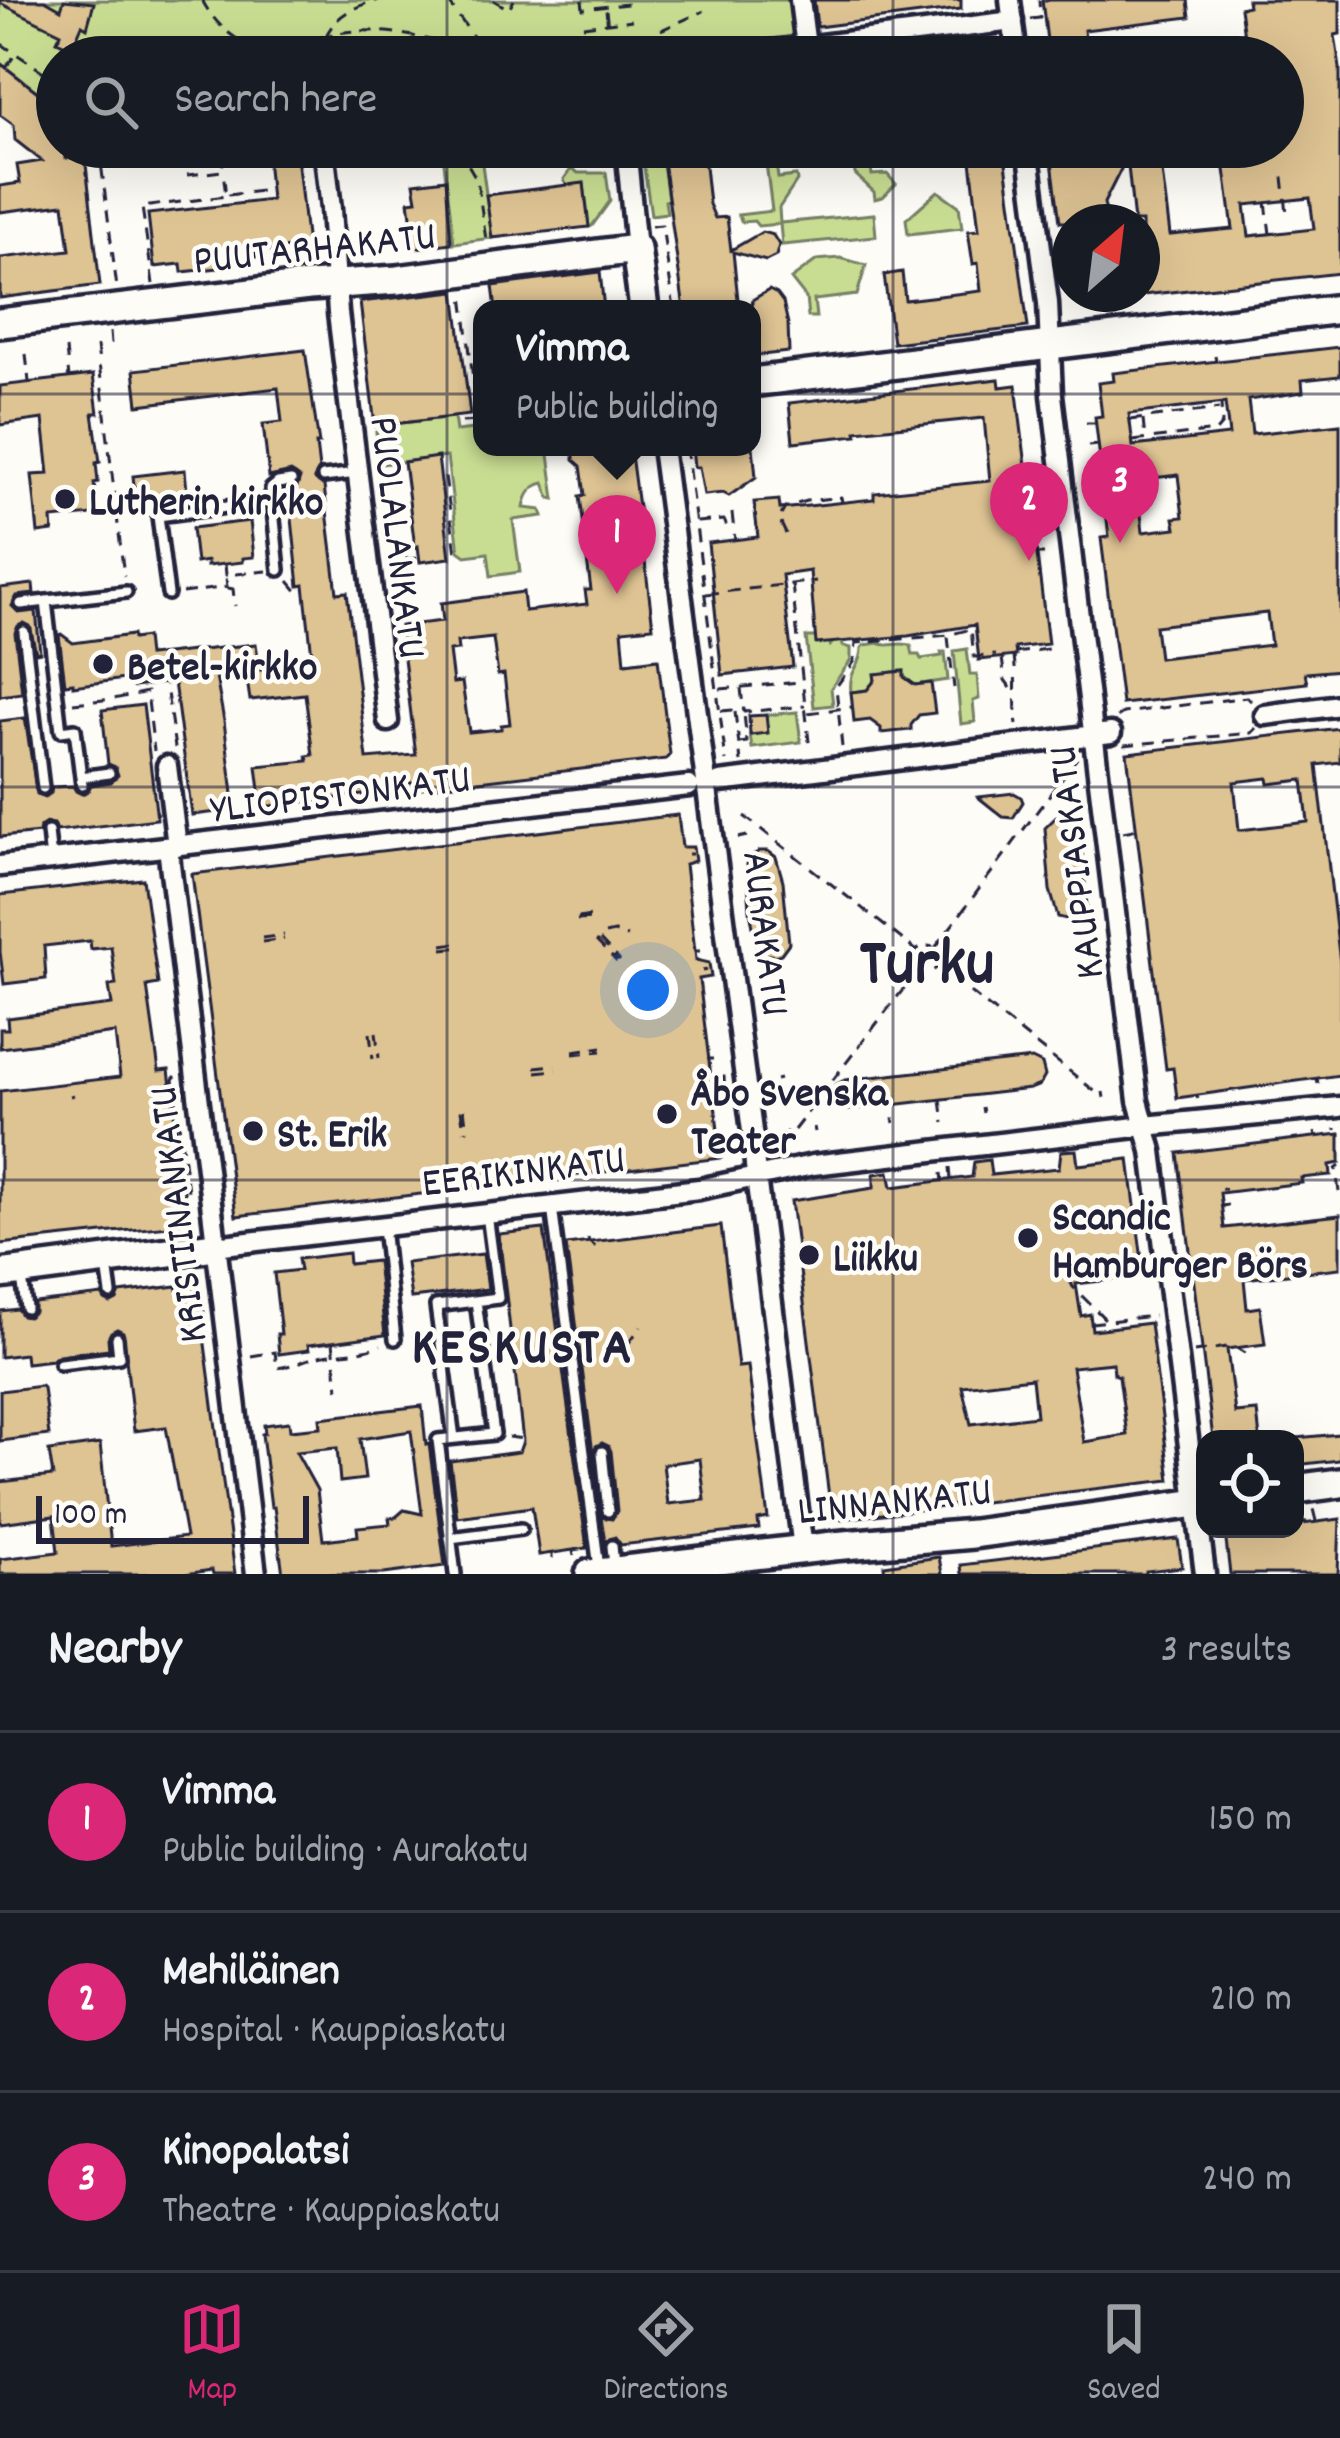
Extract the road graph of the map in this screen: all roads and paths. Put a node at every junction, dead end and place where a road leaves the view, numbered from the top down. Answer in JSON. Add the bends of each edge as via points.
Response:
{"nodes":[{"id":1,"x":202,"y":0,"type":"edge"},
{"id":2,"x":380,"y":0,"type":"edge"},
{"id":3,"x":447,"y":0,"type":"edge"},
{"id":4,"x":493,"y":0,"type":"edge"},
{"id":5,"x":514,"y":0,"type":"edge"},
{"id":6,"x":582,"y":0,"type":"edge"},
{"id":7,"x":627,"y":0,"type":"edge"},
{"id":8,"x":800,"y":0,"type":"edge"},
{"id":9,"x":1010,"y":0,"type":"edge"},
{"id":10,"x":1039,"y":0,"type":"edge"},
{"id":11,"x":606,"y":8,"type":"junction"},
{"id":12,"x":704,"y":11,"type":"dead end"},
{"id":13,"x":1040,"y":18,"type":"dead end"},
{"id":14,"x":632,"y":20,"type":"dead end"},
{"id":15,"x":1012,"y":21,"type":"junction"},
{"id":16,"x":608,"y":23,"type":"junction"},
{"id":17,"x":584,"y":26,"type":"dead end"},
{"id":18,"x":661,"y":30,"type":"dead end"},
{"id":19,"x":324,"y":35,"type":"joint"},
{"id":20,"x":231,"y":36,"type":"edge"},
{"id":21,"x":412,"y":36,"type":"edge"},
{"id":22,"x":474,"y":36,"type":"edge"},
{"id":23,"x":609,"y":36,"type":"edge"},
{"id":24,"x":805,"y":36,"type":"edge"},
{"id":25,"x":888,"y":36,"type":"edge"},
{"id":26,"x":1014,"y":36,"type":"edge"},
{"id":27,"x":0,"y":44,"type":"edge"},
{"id":28,"x":16,"y":53,"type":"junction"},
{"id":29,"x":36,"y":67,"type":"edge"},
{"id":30,"x":6,"y":68,"type":"dead end"},
{"id":31,"x":102,"y":168,"type":"edge"},
{"id":32,"x":224,"y":168,"type":"edge"},
{"id":33,"x":326,"y":168,"type":"edge"},
{"id":34,"x":470,"y":168,"type":"edge"},
{"id":35,"x":630,"y":168,"type":"edge"},
{"id":36,"x":1031,"y":168,"type":"edge"},
{"id":37,"x":224,"y":171,"type":"junction"},
{"id":38,"x":187,"y":175,"type":"dead end"},
{"id":39,"x":1283,"y":177,"type":"dead end"},
{"id":40,"x":270,"y":190,"type":"dead end"},
{"id":41,"x":226,"y":196,"type":"junction"},
{"id":42,"x":1266,"y":202,"type":"dead end"},
{"id":43,"x":1287,"y":214,"type":"dead end"},
{"id":44,"x":1270,"y":234,"type":"dead end"},
{"id":45,"x":642,"y":238,"type":"junction"},
{"id":46,"x":487,"y":246,"type":"dead end"},
{"id":47,"x":676,"y":264,"type":"dead end"},
{"id":48,"x":668,"y":265,"type":"junction"},
{"id":49,"x":336,"y":284,"type":"junction"},
{"id":50,"x":153,"y":286,"type":"dead end"},
{"id":51,"x":118,"y":290,"type":"dead end"},
{"id":52,"x":463,"y":294,"type":"dead end"},
{"id":53,"x":644,"y":300,"type":"edge"},
{"id":54,"x":673,"y":300,"type":"edge"},
{"id":55,"x":1340,"y":309,"type":"edge"},
{"id":56,"x":0,"y":323,"type":"edge"},
{"id":57,"x":97,"y":346,"type":"dead end"},
{"id":58,"x":1050,"y":346,"type":"junction"},
{"id":59,"x":66,"y":349,"type":"dead end"},
{"id":60,"x":26,"y":354,"type":"dead end"},
{"id":61,"x":69,"y":378,"type":"dead end"},
{"id":62,"x":473,"y":379,"type":"edge"},
{"id":63,"x":761,"y":381,"type":"edge"},
{"id":64,"x":29,"y":382,"type":"dead end"},
{"id":65,"x":1142,"y":418,"type":"junction"},
{"id":66,"x":1130,"y":419,"type":"dead end"},
{"id":67,"x":473,"y":421,"type":"edge"},
{"id":68,"x":462,"y":422,"type":"dead end"},
{"id":69,"x":1096,"y":422,"type":"dead end"},
{"id":70,"x":1086,"y":423,"type":"dead end"},
{"id":71,"x":1145,"y":440,"type":"junction"},
{"id":72,"x":1132,"y":441,"type":"dead end"},
{"id":73,"x":1098,"y":445,"type":"dead end"},
{"id":74,"x":1088,"y":446,"type":"dead end"},
{"id":75,"x":663,"y":456,"type":"edge"},
{"id":76,"x":688,"y":456,"type":"edge"},
{"id":77,"x":357,"y":473,"type":"junction"},
{"id":78,"x":322,"y":477,"type":"dead end"},
{"id":79,"x":445,"y":477,"type":"dead end"},
{"id":80,"x":291,"y":481,"type":"dead end"},
{"id":81,"x":272,"y":501,"type":"junction"},
{"id":82,"x":842,"y":502,"type":"dead end"},
{"id":83,"x":732,"y":513,"type":"dead end"},
{"id":84,"x":695,"y":523,"type":"junction"},
{"id":85,"x":727,"y":527,"type":"dead end"},
{"id":86,"x":786,"y":534,"type":"dead end"},
{"id":87,"x":735,"y":540,"type":"dead end"},
{"id":88,"x":649,"y":548,"type":"dead end"},
{"id":89,"x":634,"y":549,"type":"dead end"},
{"id":90,"x":450,"y":554,"type":"dead end"},
{"id":91,"x":1036,"y":554,"type":"dead end"},
{"id":92,"x":1044,"y":554,"type":"dead end"},
{"id":93,"x":419,"y":557,"type":"dead end"},
{"id":94,"x":405,"y":559,"type":"dead end"},
{"id":95,"x":225,"y":564,"type":"dead end"},
{"id":96,"x":279,"y":570,"type":"junction"},
{"id":97,"x":226,"y":575,"type":"junction"},
{"id":98,"x":816,"y":581,"type":"dead end"},
{"id":99,"x":792,"y":584,"type":"junction"},
{"id":100,"x":227,"y":587,"type":"junction"},
{"id":101,"x":126,"y":592,"type":"joint"},
{"id":102,"x":305,"y":594,"type":"dead end"},
{"id":103,"x":704,"y":594,"type":"junction"},
{"id":104,"x":168,"y":595,"type":"joint"},
{"id":105,"x":46,"y":601,"type":"junction"},
{"id":106,"x":21,"y":604,"type":"dead end"},
{"id":107,"x":236,"y":606,"type":"dead end"},
{"id":108,"x":24,"y":632,"type":"dead end"},
{"id":109,"x":948,"y":635,"type":"junction"},
{"id":110,"x":1056,"y":648,"type":"dead end"},
{"id":111,"x":183,"y":670,"type":"dead end"},
{"id":112,"x":802,"y":682,"type":"junction"},
{"id":113,"x":741,"y":688,"type":"junction"},
{"id":114,"x":954,"y":688,"type":"dead end"},
{"id":115,"x":716,"y":690,"type":"junction"},
{"id":116,"x":1012,"y":690,"type":"junction"},
{"id":117,"x":1247,"y":697,"type":"dead end"},
{"id":118,"x":72,"y":703,"type":"dead end"},
{"id":119,"x":1340,"y":706,"type":"edge"},
{"id":120,"x":853,"y":707,"type":"dead end"},
{"id":121,"x":805,"y":709,"type":"junction"},
{"id":122,"x":838,"y":709,"type":"junction"},
{"id":123,"x":734,"y":710,"type":"junction"},
{"id":124,"x":744,"y":710,"type":"junction"},
{"id":125,"x":719,"y":712,"type":"junction"},
{"id":126,"x":1265,"y":715,"type":"dead end"},
{"id":127,"x":388,"y":721,"type":"dead end"},
{"id":128,"x":181,"y":732,"type":"dead end"},
{"id":129,"x":1251,"y":733,"type":"dead end"},
{"id":130,"x":1102,"y":734,"type":"junction"},
{"id":131,"x":841,"y":738,"type":"dead end"},
{"id":132,"x":739,"y":743,"type":"junction"},
{"id":133,"x":1020,"y":744,"type":"junction"},
{"id":134,"x":725,"y":755,"type":"dead end"},
{"id":135,"x":1076,"y":759,"type":"dead end"},
{"id":136,"x":158,"y":764,"type":"joint"},
{"id":137,"x":812,"y":770,"type":"junction"},
{"id":138,"x":109,"y":773,"type":"dead end"},
{"id":139,"x":743,"y":779,"type":"junction"},
{"id":140,"x":721,"y":782,"type":"dead end"},
{"id":141,"x":689,"y":786,"type":"dead end"},
{"id":142,"x":43,"y":788,"type":"dead end"},
{"id":143,"x":744,"y":816,"type":"dead end"},
{"id":144,"x":1138,"y":830,"type":"dead end"},
{"id":145,"x":48,"y":832,"type":"dead end"},
{"id":146,"x":1122,"y":832,"type":"dead end"},
{"id":147,"x":747,"y":836,"type":"dead end"},
{"id":148,"x":738,"y":838,"type":"dead end"},
{"id":149,"x":172,"y":846,"type":"junction"},
{"id":150,"x":51,"y":860,"type":"junction"},
{"id":151,"x":0,"y":866,"type":"edge"},
{"id":152,"x":1340,"y":900,"type":"edge"},
{"id":153,"x":1338,"y":907,"type":"edge"},
{"id":154,"x":591,"y":918,"type":"dead end"},
{"id":155,"x":578,"y":919,"type":"dead end"},
{"id":156,"x":605,"y":934,"type":"dead end"},
{"id":157,"x":284,"y":937,"type":"dead end"},
{"id":158,"x":627,"y":937,"type":"dead end"},
{"id":159,"x":262,"y":940,"type":"dead end"},
{"id":160,"x":598,"y":941,"type":"dead end"},
{"id":161,"x":463,"y":944,"type":"dead end"},
{"id":162,"x":443,"y":947,"type":"dead end"},
{"id":163,"x":935,"y":948,"type":"junction"},
{"id":164,"x":917,"y":951,"type":"junction"},
{"id":165,"x":763,"y":952,"type":"dead end"},
{"id":166,"x":752,"y":954,"type":"dead end"},
{"id":167,"x":618,"y":961,"type":"dead end"},
{"id":168,"x":938,"y":966,"type":"junction"},
{"id":169,"x":919,"y":969,"type":"junction"},
{"id":170,"x":373,"y":1033,"type":"dead end"},
{"id":171,"x":602,"y":1049,"type":"dead end"},
{"id":172,"x":573,"y":1053,"type":"dead end"},
{"id":173,"x":376,"y":1058,"type":"dead end"},
{"id":174,"x":557,"y":1068,"type":"dead end"},
{"id":175,"x":535,"y":1070,"type":"dead end"},
{"id":176,"x":176,"y":1076,"type":"dead end"},
{"id":177,"x":1101,"y":1094,"type":"dead end"},
{"id":178,"x":941,"y":1100,"type":"dead end"},
{"id":179,"x":1340,"y":1107,"type":"edge"},
{"id":180,"x":463,"y":1110,"type":"dead end"},
{"id":181,"x":944,"y":1123,"type":"dead end"},
{"id":182,"x":1145,"y":1126,"type":"junction"},
{"id":183,"x":794,"y":1130,"type":"dead end"},
{"id":184,"x":465,"y":1131,"type":"dead end"},
{"id":185,"x":780,"y":1140,"type":"dead end"},
{"id":186,"x":788,"y":1142,"type":"dead end"},
{"id":187,"x":950,"y":1165,"type":"dead end"},
{"id":188,"x":1340,"y":1166,"type":"edge"},
{"id":189,"x":942,"y":1173,"type":"dead end"},
{"id":190,"x":756,"y":1176,"type":"junction"},
{"id":191,"x":951,"y":1180,"type":"dead end"},
{"id":192,"x":943,"y":1181,"type":"dead end"},
{"id":193,"x":1339,"y":1192,"type":"edge"},
{"id":194,"x":552,"y":1207,"type":"junction"},
{"id":195,"x":487,"y":1214,"type":"junction"},
{"id":196,"x":193,"y":1216,"type":"dead end"},
{"id":197,"x":383,"y":1226,"type":"junction"},
{"id":198,"x":588,"y":1238,"type":"dead end"},
{"id":199,"x":215,"y":1246,"type":"junction"},
{"id":200,"x":597,"y":1248,"type":"dead end"},
{"id":201,"x":106,"y":1260,"type":"junction"},
{"id":202,"x":11,"y":1273,"type":"edge"},
{"id":203,"x":1069,"y":1279,"type":"dead end"},
{"id":204,"x":111,"y":1294,"type":"dead end"},
{"id":205,"x":476,"y":1301,"type":"junction"},
{"id":206,"x":26,"y":1308,"type":"dead end"},
{"id":207,"x":1174,"y":1315,"type":"junction"},
{"id":208,"x":1107,"y":1321,"type":"junction"},
{"id":209,"x":1091,"y":1323,"type":"dead end"},
{"id":210,"x":641,"y":1326,"type":"dead end"},
{"id":211,"x":117,"y":1338,"type":"dead end"},
{"id":212,"x":395,"y":1340,"type":"joint"},
{"id":213,"x":333,"y":1342,"type":"dead end"},
{"id":214,"x":628,"y":1343,"type":"dead end"},
{"id":215,"x":1202,"y":1350,"type":"dead end"},
{"id":216,"x":336,"y":1354,"type":"junction"},
{"id":217,"x":1250,"y":1355,"type":"dead end"},
{"id":218,"x":251,"y":1356,"type":"dead end"},
{"id":219,"x":60,"y":1364,"type":"dead end"},
{"id":220,"x":338,"y":1389,"type":"dead end"},
{"id":221,"x":454,"y":1438,"type":"junction"},
{"id":222,"x":602,"y":1452,"type":"dead end"},
{"id":223,"x":1196,"y":1468,"type":"edge"},
{"id":224,"x":1340,"y":1484,"type":"edge"},
{"id":225,"x":1304,"y":1499,"type":"edge"},
{"id":226,"x":1196,"y":1504,"type":"edge"},
{"id":227,"x":608,"y":1511,"type":"dead end"},
{"id":228,"x":1304,"y":1522,"type":"edge"},
{"id":229,"x":520,"y":1529,"type":"dead end"},
{"id":230,"x":450,"y":1538,"type":"junction"},
{"id":231,"x":1202,"y":1538,"type":"edge"},
{"id":232,"x":804,"y":1562,"type":"edge"},
{"id":233,"x":602,"y":1564,"type":"edge"},
{"id":234,"x":1203,"y":1572,"type":"edge"},
{"id":235,"x":256,"y":1574,"type":"edge"},
{"id":236,"x":454,"y":1574,"type":"edge"}],
"edges":[{"from":1,"to":20,"type":"path"},
{"from":2,"to":19,"type":"path","via":[[353,8]]},
{"from":3,"to":22,"type":"path"},
{"from":4,"to":5,"type":"path","via":[[509,8]]},
{"from":6,"to":11,"type":"path","via":[[583,9]]},
{"from":7,"to":11,"type":"path"},
{"from":8,"to":24,"type":"street"},
{"from":9,"to":15,"type":"street"},
{"from":10,"to":13,"type":"path"},
{"from":11,"to":16,"type":"path"},
{"from":12,"to":18,"type":"path"},
{"from":14,"to":16,"type":"path"},
{"from":15,"to":25,"type":"street"},
{"from":15,"to":26,"type":"street"},
{"from":16,"to":17,"type":"path"},
{"from":16,"to":23,"type":"path"},
{"from":19,"to":21,"type":"path"},
{"from":27,"to":28,"type":"path"},
{"from":28,"to":29,"type":"path"},
{"from":28,"to":30,"type":"path"},
{"from":31,"to":51,"type":"path"},
{"from":32,"to":37,"type":"path"},
{"from":33,"to":49,"type":"street","name":"PUOLALANKATU"},
{"from":34,"to":46,"type":"path"},
{"from":35,"to":45,"type":"street"},
{"from":36,"to":58,"type":"street","name":"KAUPPIASKATU"},
{"from":37,"to":38,"type":"path"},
{"from":37,"to":41,"type":"path"},
{"from":39,"to":43,"type":"path"},
{"from":40,"to":41,"type":"path"},
{"from":41,"to":50,"type":"path","via":[[142,207]]},
{"from":42,"to":44,"type":"path"},
{"from":45,"to":48,"type":"path","via":[[662,226]]},
{"from":45,"to":49,"type":"street","name":"PUUTARHAKATU"},
{"from":45,"to":53,"type":"street"},
{"from":47,"to":48,"type":"path"},
{"from":48,"to":54,"type":"path"},
{"from":49,"to":56,"type":"street","name":"PUUTARHAKATU"},
{"from":49,"to":77,"type":"street","name":"PUOLALANKATU"},
{"from":52,"to":62,"type":"path"},
{"from":55,"to":58,"type":"street"},
{"from":57,"to":101,"type":"path"},
{"from":58,"to":63,"type":"street"},
{"from":58,"to":130,"type":"street","name":"KAUPPIASKATU","via":[[1067,521]]},
{"from":59,"to":61,"type":"path"},
{"from":60,"to":64,"type":"path"},
{"from":65,"to":66,"type":"path"},
{"from":65,"to":71,"type":"path"},
{"from":65,"to":71,"type":"path","via":[[1221,406],[1216,431]]},
{"from":67,"to":68,"type":"path"},
{"from":69,"to":70,"type":"path"},
{"from":71,"to":72,"type":"path"},
{"from":73,"to":74,"type":"path"},
{"from":75,"to":190,"type":"street","name":"AURAKATU"},
{"from":76,"to":84,"type":"path"},
{"from":77,"to":78,"type":"lane"},
{"from":77,"to":127,"type":"street","name":"PUOLALANKATU"},
{"from":79,"to":90,"type":"path","via":[[456,553]]},
{"from":80,"to":81,"type":"lane","via":[[271,489]]},
{"from":81,"to":96,"type":"lane"},
{"from":81,"to":104,"type":"lane","via":[[158,516]]},
{"from":82,"to":86,"type":"path","via":[[785,508],[779,519]]},
{"from":83,"to":87,"type":"path"},
{"from":84,"to":85,"type":"path","via":[[724,520]]},
{"from":84,"to":103,"type":"path"},
{"from":88,"to":89,"type":"path"},
{"from":91,"to":92,"type":"path"},
{"from":93,"to":94,"type":"path"},
{"from":95,"to":97,"type":"path"},
{"from":96,"to":97,"type":"path"},
{"from":96,"to":102,"type":"path"},
{"from":97,"to":100,"type":"path"},
{"from":98,"to":99,"type":"path"},
{"from":99,"to":103,"type":"path"},
{"from":99,"to":112,"type":"path"},
{"from":100,"to":104,"type":"path"},
{"from":100,"to":107,"type":"path"},
{"from":101,"to":105,"type":"lane"},
{"from":103,"to":115,"type":"path"},
{"from":105,"to":106,"type":"lane"},
{"from":105,"to":138,"type":"lane","via":[[61,731],[75,729],[81,781]]},
{"from":108,"to":142,"type":"lane"},
{"from":109,"to":114,"type":"path"},
{"from":109,"to":116,"type":"path","via":[[971,629],[974,657],[999,656]]},
{"from":109,"to":122,"type":"path","via":[[856,643],[854,662],[836,687]]},
{"from":110,"to":116,"type":"path","via":[[1015,655]]},
{"from":111,"to":128,"type":"path","via":[[164,672],[174,736]]},
{"from":112,"to":113,"type":"path"},
{"from":112,"to":121,"type":"path"},
{"from":113,"to":115,"type":"path"},
{"from":113,"to":124,"type":"path"},
{"from":115,"to":125,"type":"path"},
{"from":116,"to":133,"type":"path"},
{"from":117,"to":130,"type":"path","via":[[1123,712]]},
{"from":118,"to":136,"type":"path","via":[[147,692]]},
{"from":119,"to":126,"type":"street"},
{"from":120,"to":122,"type":"path"},
{"from":121,"to":122,"type":"path"},
{"from":121,"to":124,"type":"path"},
{"from":121,"to":137,"type":"path"},
{"from":122,"to":131,"type":"path"},
{"from":123,"to":124,"type":"path"},
{"from":123,"to":125,"type":"path"},
{"from":123,"to":132,"type":"path"},
{"from":124,"to":132,"type":"path","via":[[747,742]]},
{"from":125,"to":134,"type":"path"},
{"from":129,"to":130,"type":"path","via":[[1133,749]]},
{"from":130,"to":133,"type":"street"},
{"from":130,"to":182,"type":"street","name":"KAUPPIASKATU"},
{"from":132,"to":139,"type":"path"},
{"from":133,"to":137,"type":"street"},
{"from":135,"to":163,"type":"path"},
{"from":136,"to":149,"type":"street","name":"KRISTIINANKATU"},
{"from":137,"to":139,"type":"street"},
{"from":139,"to":140,"type":"street"},
{"from":141,"to":149,"type":"street","name":"YLIOPISTONKATU"},
{"from":143,"to":164,"type":"path"},
{"from":144,"to":146,"type":"path"},
{"from":145,"to":150,"type":"lane"},
{"from":147,"to":148,"type":"path"},
{"from":149,"to":150,"type":"street","name":"YLIOPISTONKATU"},
{"from":149,"to":199,"type":"street","name":"KRISTIINANKATU"},
{"from":150,"to":151,"type":"street","name":"YLIOPISTONKATU"},
{"from":152,"to":153,"type":"path"},
{"from":154,"to":155,"type":"path"},
{"from":156,"to":158,"type":"path"},
{"from":157,"to":159,"type":"path"},
{"from":160,"to":167,"type":"path"},
{"from":161,"to":162,"type":"path"},
{"from":163,"to":164,"type":"path"},
{"from":163,"to":168,"type":"path"},
{"from":164,"to":169,"type":"path"},
{"from":165,"to":166,"type":"path"},
{"from":168,"to":169,"type":"path"},
{"from":168,"to":177,"type":"path"},
{"from":169,"to":183,"type":"path"},
{"from":170,"to":173,"type":"path"},
{"from":171,"to":172,"type":"path"},
{"from":174,"to":175,"type":"path"},
{"from":176,"to":196,"type":"path"},
{"from":178,"to":181,"type":"path"},
{"from":179,"to":182,"type":"street","name":"EERIKINKATU"},
{"from":180,"to":184,"type":"path"},
{"from":182,"to":190,"type":"street","name":"EERIKINKATU"},
{"from":182,"to":207,"type":"street","name":"KAUPPIASKATU"},
{"from":185,"to":186,"type":"path","via":[[787,1131]]},
{"from":187,"to":191,"type":"path"},
{"from":188,"to":193,"type":"path"},
{"from":189,"to":192,"type":"path"},
{"from":190,"to":194,"type":"street","name":"EERIKINKATU"},
{"from":190,"to":232,"type":"street","name":"AURAKATU"},
{"from":194,"to":195,"type":"street","name":"EERIKINKATU"},
{"from":194,"to":233,"type":"lane"},
{"from":195,"to":197,"type":"street","name":"EERIKINKATU"},
{"from":195,"to":205,"type":"lane","via":[[498,1298]]},
{"from":197,"to":199,"type":"street","name":"EERIKINKATU"},
{"from":197,"to":212,"type":"lane"},
{"from":198,"to":200,"type":"path"},
{"from":199,"to":201,"type":"street","name":"EERIKINKATU"},
{"from":199,"to":235,"type":"street","name":"KRISTIINANKATU"},
{"from":201,"to":202,"type":"street","name":"EERIKINKATU"},
{"from":201,"to":204,"type":"lane"},
{"from":202,"to":206,"type":"lane"},
{"from":203,"to":208,"type":"path"},
{"from":205,"to":221,"type":"lane","via":[[436,1306]]},
{"from":205,"to":221,"type":"lane","via":[[494,1433]]},
{"from":207,"to":208,"type":"path"},
{"from":207,"to":223,"type":"street","name":"KAUPPIASKATU"},
{"from":208,"to":209,"type":"path"},
{"from":210,"to":214,"type":"path"},
{"from":211,"to":219,"type":"lane","via":[[119,1358]]},
{"from":212,"to":216,"type":"path"},
{"from":213,"to":216,"type":"path"},
{"from":215,"to":217,"type":"path","via":[[1234,1346]]},
{"from":216,"to":218,"type":"path","via":[[277,1368],[275,1352]]},
{"from":216,"to":220,"type":"path"},
{"from":221,"to":230,"type":"lane","via":[[438,1440]]},
{"from":222,"to":227,"type":"lane"},
{"from":224,"to":225,"type":"street"},
{"from":225,"to":228,"type":"path","via":[[1316,1521]]},
{"from":226,"to":232,"type":"street","name":"LINNANKATU"},
{"from":229,"to":230,"type":"lane"},
{"from":230,"to":236,"type":"lane"},
{"from":231,"to":234,"type":"street","name":"KAUPPIASKATU"},
{"from":232,"to":233,"type":"street","name":"LINNANKATU"}]}
